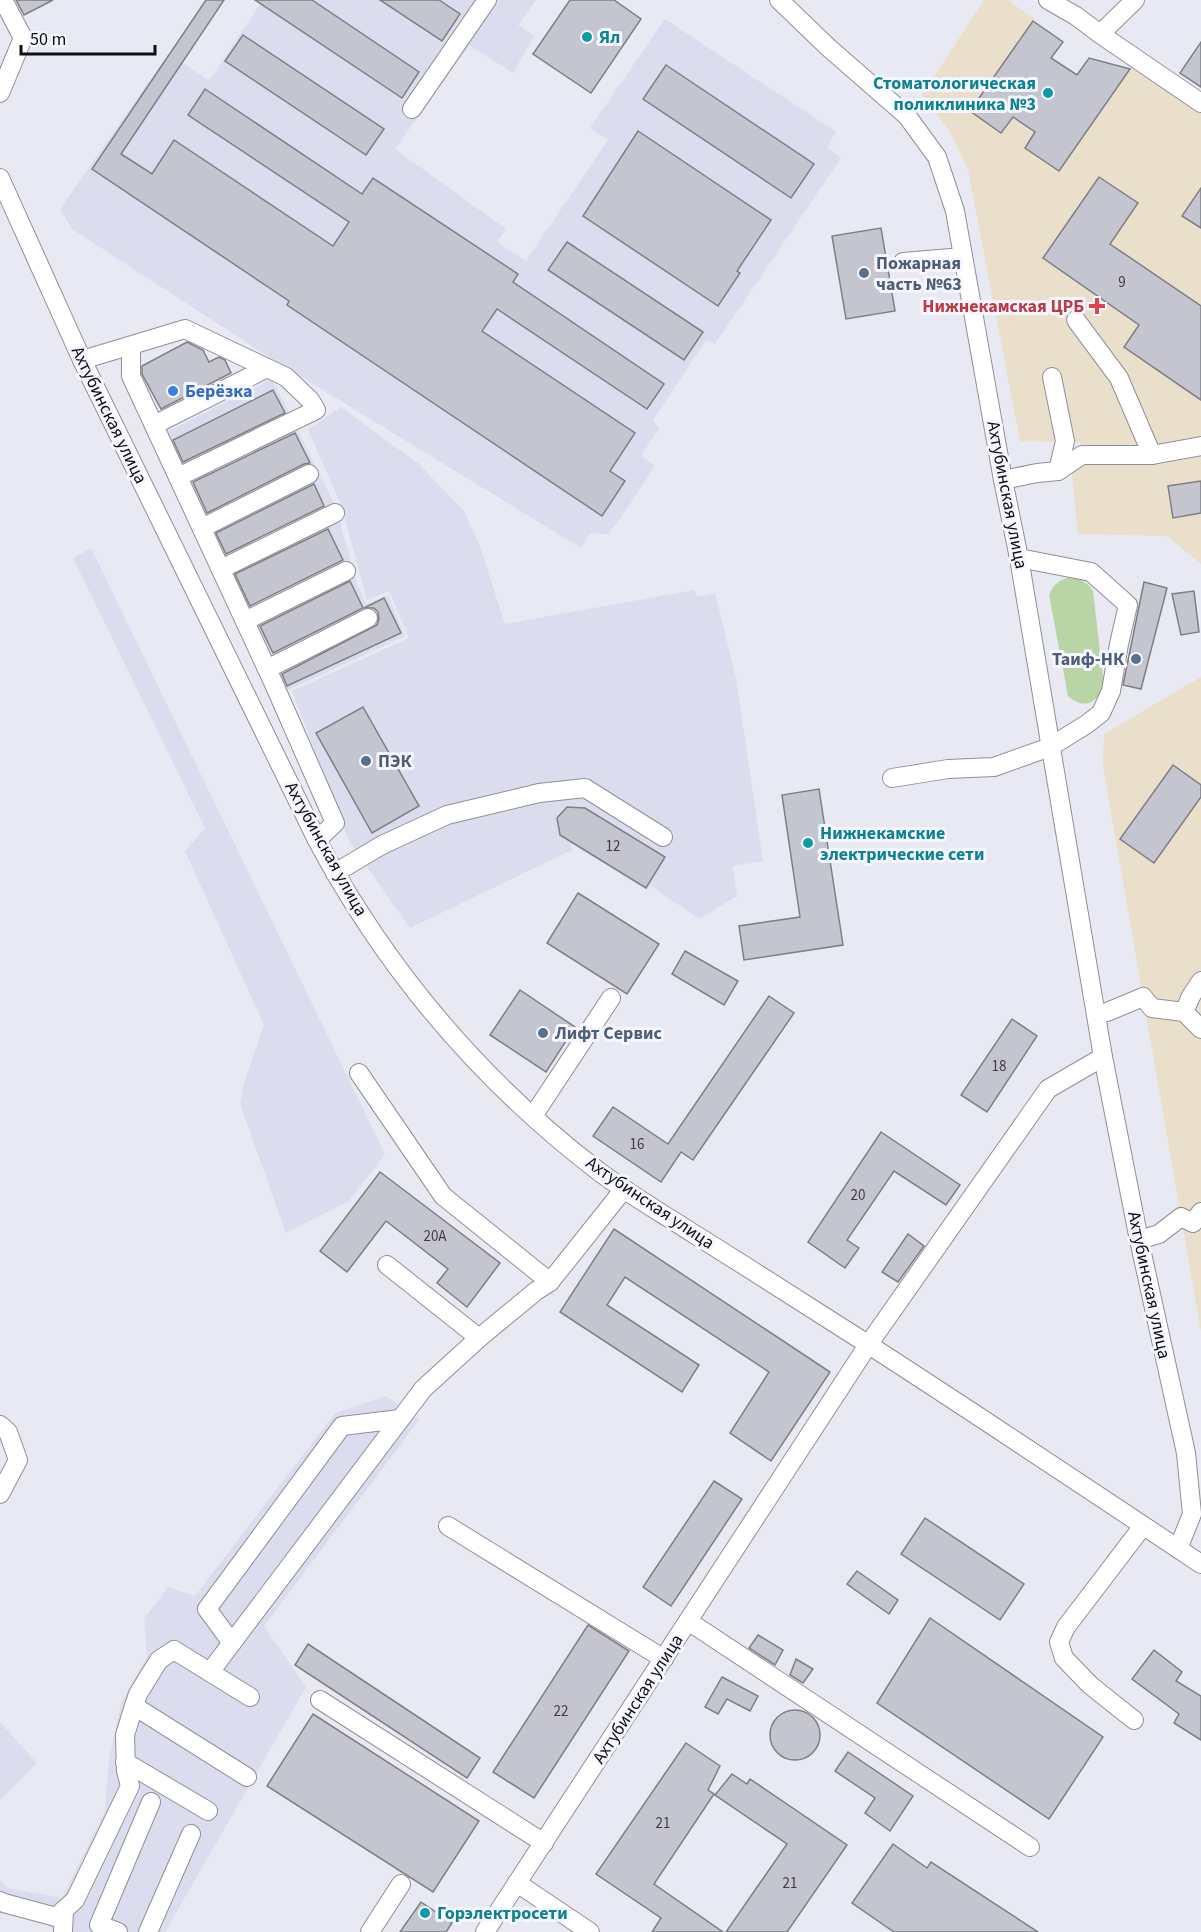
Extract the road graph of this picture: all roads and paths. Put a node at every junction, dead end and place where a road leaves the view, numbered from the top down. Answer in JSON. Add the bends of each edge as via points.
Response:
{"nodes":[{"id":1,"x":3,"y":0,"type":"edge"},
{"id":2,"x":487,"y":0,"type":"edge"},
{"id":3,"x":779,"y":0,"type":"edge"},
{"id":4,"x":1048,"y":0,"type":"edge"},
{"id":5,"x":1135,"y":0,"type":"edge"},
{"id":6,"x":1100,"y":33,"type":"junction"},
{"id":7,"x":0,"y":93,"type":"edge"},
{"id":8,"x":1201,"y":103,"type":"edge"},
{"id":9,"x":412,"y":109,"type":"dead end"},
{"id":10,"x":0,"y":178,"type":"edge"},
{"id":11,"x":963,"y":257,"type":"junction"},
{"id":12,"x":903,"y":262,"type":"dead end"},
{"id":13,"x":1076,"y":320,"type":"dead end"},
{"id":14,"x":130,"y":347,"type":"junction"},
{"id":15,"x":82,"y":360,"type":"junction"},
{"id":16,"x":267,"y":368,"type":"junction"},
{"id":17,"x":1052,"y":377,"type":"dead end"},
{"id":18,"x":154,"y":425,"type":"junction"},
{"id":19,"x":1201,"y":446,"type":"edge"},
{"id":20,"x":1152,"y":455,"type":"junction"},
{"id":21,"x":1058,"y":471,"type":"junction"},
{"id":22,"x":309,"y":474,"type":"dead end"},
{"id":23,"x":178,"y":477,"type":"junction"},
{"id":24,"x":1003,"y":480,"type":"junction"},
{"id":25,"x":335,"y":513,"type":"dead end"},
{"id":26,"x":202,"y":528,"type":"junction"},
{"id":27,"x":1019,"y":558,"type":"junction"},
{"id":28,"x":221,"y":569,"type":"junction"},
{"id":29,"x":346,"y":571,"type":"dead end"},
{"id":30,"x":368,"y":618,"type":"dead end"},
{"id":31,"x":245,"y":621,"type":"junction"},
{"id":32,"x":267,"y":669,"type":"junction"},
{"id":33,"x":1050,"y":747,"type":"junction"},
{"id":34,"x":892,"y":778,"type":"dead end"},
{"id":35,"x":663,"y":837,"type":"dead end"},
{"id":36,"x":317,"y":840,"type":"junction"},
{"id":37,"x":335,"y":873,"type":"junction"},
{"id":38,"x":1201,"y":981,"type":"edge"},
{"id":39,"x":611,"y":998,"type":"dead end"},
{"id":40,"x":1184,"y":1012,"type":"junction"},
{"id":41,"x":1096,"y":1014,"type":"junction"},
{"id":42,"x":1201,"y":1029,"type":"edge"},
{"id":43,"x":1103,"y":1057,"type":"junction"},
{"id":44,"x":359,"y":1073,"type":"dead end"},
{"id":45,"x":532,"y":1116,"type":"junction"},
{"id":46,"x":624,"y":1189,"type":"junction"},
{"id":47,"x":1201,"y":1212,"type":"edge"},
{"id":48,"x":1138,"y":1240,"type":"junction"},
{"id":49,"x":387,"y":1265,"type":"dead end"},
{"id":50,"x":550,"y":1282,"type":"junction"},
{"id":51,"x":479,"y":1338,"type":"junction"},
{"id":52,"x":868,"y":1345,"type":"junction"},
{"id":53,"x":400,"y":1419,"type":"junction"},
{"id":54,"x":0,"y":1425,"type":"edge"},
{"id":55,"x":1194,"y":1457,"type":"edge"},
{"id":56,"x":0,"y":1494,"type":"edge"},
{"id":57,"x":448,"y":1526,"type":"dead end"},
{"id":58,"x":1143,"y":1526,"type":"junction"},
{"id":59,"x":1178,"y":1549,"type":"junction"},
{"id":60,"x":1201,"y":1564,"type":"edge"},
{"id":61,"x":688,"y":1621,"type":"junction"},
{"id":62,"x":232,"y":1643,"type":"junction"},
{"id":63,"x":664,"y":1659,"type":"junction"},
{"id":64,"x":210,"y":1672,"type":"junction"},
{"id":65,"x":250,"y":1697,"type":"dead end"},
{"id":66,"x":320,"y":1700,"type":"dead end"},
{"id":67,"x":134,"y":1706,"type":"junction"},
{"id":68,"x":1134,"y":1720,"type":"dead end"},
{"id":69,"x":125,"y":1762,"type":"junction"},
{"id":70,"x":247,"y":1777,"type":"dead end"},
{"id":71,"x":151,"y":1802,"type":"dead end"},
{"id":72,"x":120,"y":1808,"type":"junction"},
{"id":73,"x":208,"y":1811,"type":"dead end"},
{"id":74,"x":140,"y":1824,"type":"junction"},
{"id":75,"x":191,"y":1834,"type":"dead end"},
{"id":76,"x":544,"y":1843,"type":"junction"},
{"id":77,"x":1030,"y":1847,"type":"dead end"},
{"id":78,"x":517,"y":1883,"type":"junction"},
{"id":79,"x":401,"y":1884,"type":"dead end"},
{"id":80,"x":0,"y":1901,"type":"edge"},
{"id":81,"x":65,"y":1925,"type":"edge"},
{"id":82,"x":118,"y":1932,"type":"edge"},
{"id":83,"x":148,"y":1932,"type":"edge"},
{"id":84,"x":370,"y":1932,"type":"edge"},
{"id":85,"x":485,"y":1932,"type":"edge"},
{"id":86,"x":590,"y":1932,"type":"edge"}],
"edges":[{"from":1,"to":7,"type":"street","via":[[23,38]]},
{"from":2,"to":9,"type":"street"},
{"from":3,"to":11,"type":"street","name":"Ахтубинская улица","via":[[907,116],[937,158],[955,211]]},
{"from":4,"to":6,"type":"street"},
{"from":5,"to":6,"type":"street"},
{"from":6,"to":8,"type":"street"},
{"from":10,"to":15,"type":"street","name":"Ахтубинская улица"},
{"from":11,"to":12,"type":"street"},
{"from":11,"to":24,"type":"street","name":"Ахтубинская улица"},
{"from":13,"to":20,"type":"street","via":[[1119,378]]},
{"from":14,"to":15,"type":"street"},
{"from":14,"to":16,"type":"street","via":[[185,329]]},
{"from":14,"to":18,"type":"street","via":[[131,376]]},
{"from":15,"to":36,"type":"street","name":"Ахтубинская улица"},
{"from":16,"to":18,"type":"street"},
{"from":16,"to":23,"type":"street","via":[[286,377],[316,410]]},
{"from":17,"to":21,"type":"street","via":[[1065,441]]},
{"from":18,"to":23,"type":"street"},
{"from":19,"to":20,"type":"street"},
{"from":20,"to":21,"type":"street","via":[[1082,455]]},
{"from":21,"to":24,"type":"street"},
{"from":22,"to":26,"type":"street"},
{"from":23,"to":26,"type":"street"},
{"from":24,"to":27,"type":"street","name":"Ахтубинская улица"},
{"from":25,"to":28,"type":"street"},
{"from":26,"to":28,"type":"street"},
{"from":27,"to":33,"type":"street","name":"Ахтубинская улица"},
{"from":27,"to":33,"type":"street","via":[[1091,572],[1128,605],[1111,691],[1101,713]]},
{"from":28,"to":31,"type":"street"},
{"from":29,"to":31,"type":"street"},
{"from":30,"to":32,"type":"street"},
{"from":31,"to":32,"type":"street"},
{"from":32,"to":36,"type":"street","via":[[334,823]]},
{"from":33,"to":34,"type":"street","via":[[994,767]]},
{"from":33,"to":41,"type":"street","name":"Ахтубинская улица"},
{"from":35,"to":37,"type":"street","via":[[585,788],[540,793],[447,814]]},
{"from":36,"to":37,"type":"street","name":"Ахтубинская улица"},
{"from":37,"to":45,"type":"street","name":"Ахтубинская улица","via":[[380,946],[434,1015],[488,1075]]},
{"from":38,"to":40,"type":"street"},
{"from":39,"to":45,"type":"street"},
{"from":40,"to":41,"type":"street","via":[[1152,1008],[1143,997]]},
{"from":40,"to":42,"type":"street"},
{"from":41,"to":43,"type":"street","name":"Ахтубинская улица"},
{"from":43,"to":48,"type":"street","name":"Ахтубинская улица"},
{"from":43,"to":52,"type":"street","name":"Ахтубинская улица","via":[[1048,1089]]},
{"from":44,"to":50,"type":"street","via":[[443,1196]]},
{"from":45,"to":46,"type":"street","name":"Ахтубинская улица"},
{"from":46,"to":50,"type":"street"},
{"from":46,"to":52,"type":"street","name":"Ахтубинская улица"},
{"from":47,"to":48,"type":"street","via":[[1193,1223],[1181,1217],[1159,1234]]},
{"from":48,"to":55,"type":"street","name":"Ахтубинская улица"},
{"from":49,"to":51,"type":"street"},
{"from":50,"to":51,"type":"street"},
{"from":51,"to":53,"type":"street","via":[[423,1389]]},
{"from":52,"to":58,"type":"street","name":"Ахтубинская улица"},
{"from":52,"to":61,"type":"street","name":"Ахтубинская улица"},
{"from":53,"to":62,"type":"street"},
{"from":53,"to":62,"type":"street","via":[[342,1426],[207,1609]]},
{"from":54,"to":56,"type":"street","via":[[8,1432],[18,1460]]},
{"from":55,"to":59,"type":"street","name":"Ахтубинская улица","via":[[1192,1514]]},
{"from":57,"to":63,"type":"street"},
{"from":58,"to":59,"type":"street","name":"Ахтубинская улица"},
{"from":58,"to":68,"type":"street","via":[[1066,1627],[1059,1642],[1064,1658],[1077,1672]]},
{"from":59,"to":60,"type":"street","name":"Ахтубинская улица"},
{"from":61,"to":63,"type":"street","name":"Ахтубинская улица"},
{"from":61,"to":77,"type":"street"},
{"from":62,"to":64,"type":"street"},
{"from":63,"to":76,"type":"street","name":"Ахтубинская улица"},
{"from":64,"to":65,"type":"street"},
{"from":64,"to":67,"type":"street","via":[[174,1650],[159,1659]]},
{"from":66,"to":76,"type":"street"},
{"from":67,"to":69,"type":"street","via":[[125,1735]]},
{"from":67,"to":70,"type":"street"},
{"from":69,"to":72,"type":"street","via":[[130,1786]]},
{"from":69,"to":73,"type":"street"},
{"from":71,"to":74,"type":"street"},
{"from":72,"to":74,"type":"street"},
{"from":72,"to":81,"type":"street"},
{"from":74,"to":82,"type":"street","via":[[99,1925]]},
{"from":75,"to":83,"type":"street"},
{"from":76,"to":78,"type":"street","name":"Ахтубинская улица"},
{"from":78,"to":85,"type":"street","name":"Ахтубинская улица"},
{"from":78,"to":86,"type":"street"},
{"from":79,"to":84,"type":"street"},
{"from":80,"to":81,"type":"street","via":[[56,1917]]}]}
